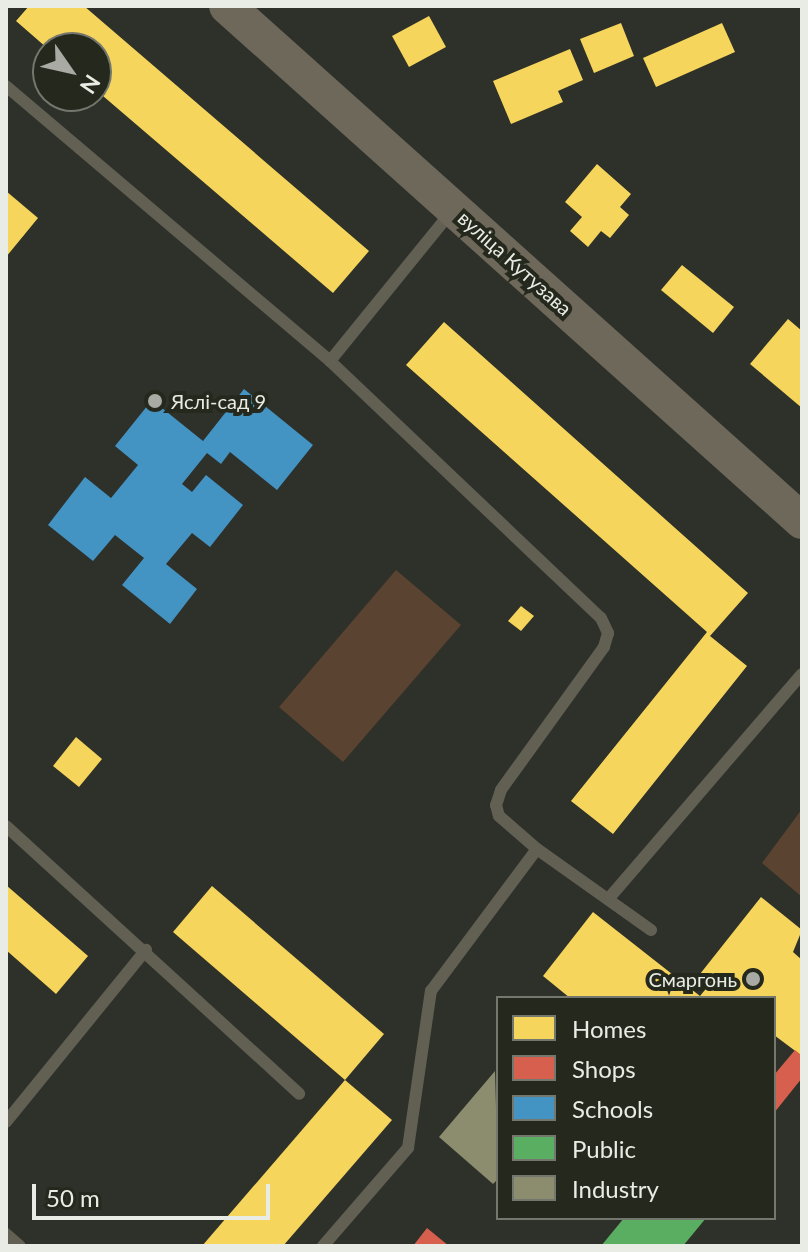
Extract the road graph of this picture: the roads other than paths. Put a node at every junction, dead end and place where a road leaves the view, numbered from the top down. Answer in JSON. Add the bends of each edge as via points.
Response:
{"nodes":[{"id":1,"x":227,"y":6,"type":"edge"},
{"id":2,"x":6,"y":86,"type":"edge"},
{"id":3,"x":454,"y":209,"type":"junction"},
{"id":4,"x":330,"y":361,"type":"junction"},
{"id":5,"x":802,"y":521,"type":"edge"},
{"id":6,"x":802,"y":674,"type":"edge"},
{"id":7,"x":6,"y":826,"type":"edge"},
{"id":8,"x":537,"y":849,"type":"junction"},
{"id":9,"x":610,"y":897,"type":"junction"},
{"id":10,"x":651,"y":930,"type":"dead end"},
{"id":11,"x":146,"y":950,"type":"junction"},
{"id":12,"x":299,"y":1094,"type":"dead end"},
{"id":13,"x":6,"y":1122,"type":"edge"},
{"id":14,"x":6,"y":1234,"type":"edge"},
{"id":15,"x":20,"y":1246,"type":"edge"},
{"id":16,"x":323,"y":1246,"type":"edge"}],
"edges":[{"from":1,"to":3,"type":"main road","name":"вуліца Кутузава"},
{"from":2,"to":4,"type":"lane"},
{"from":3,"to":4,"type":"lane"},
{"from":3,"to":5,"type":"main road","name":"вуліца Кутузава"},
{"from":4,"to":8,"type":"lane","via":[[601,618],[608,633],[604,647],[501,790],[496,805],[499,816]]},
{"from":6,"to":9,"type":"lane"},
{"from":7,"to":11,"type":"lane"},
{"from":8,"to":9,"type":"lane"},
{"from":8,"to":16,"type":"lane","via":[[431,991],[408,1148]]},
{"from":9,"to":10,"type":"lane"},
{"from":11,"to":12,"type":"lane"},
{"from":11,"to":13,"type":"lane"},
{"from":14,"to":15,"type":"lane"}]}
